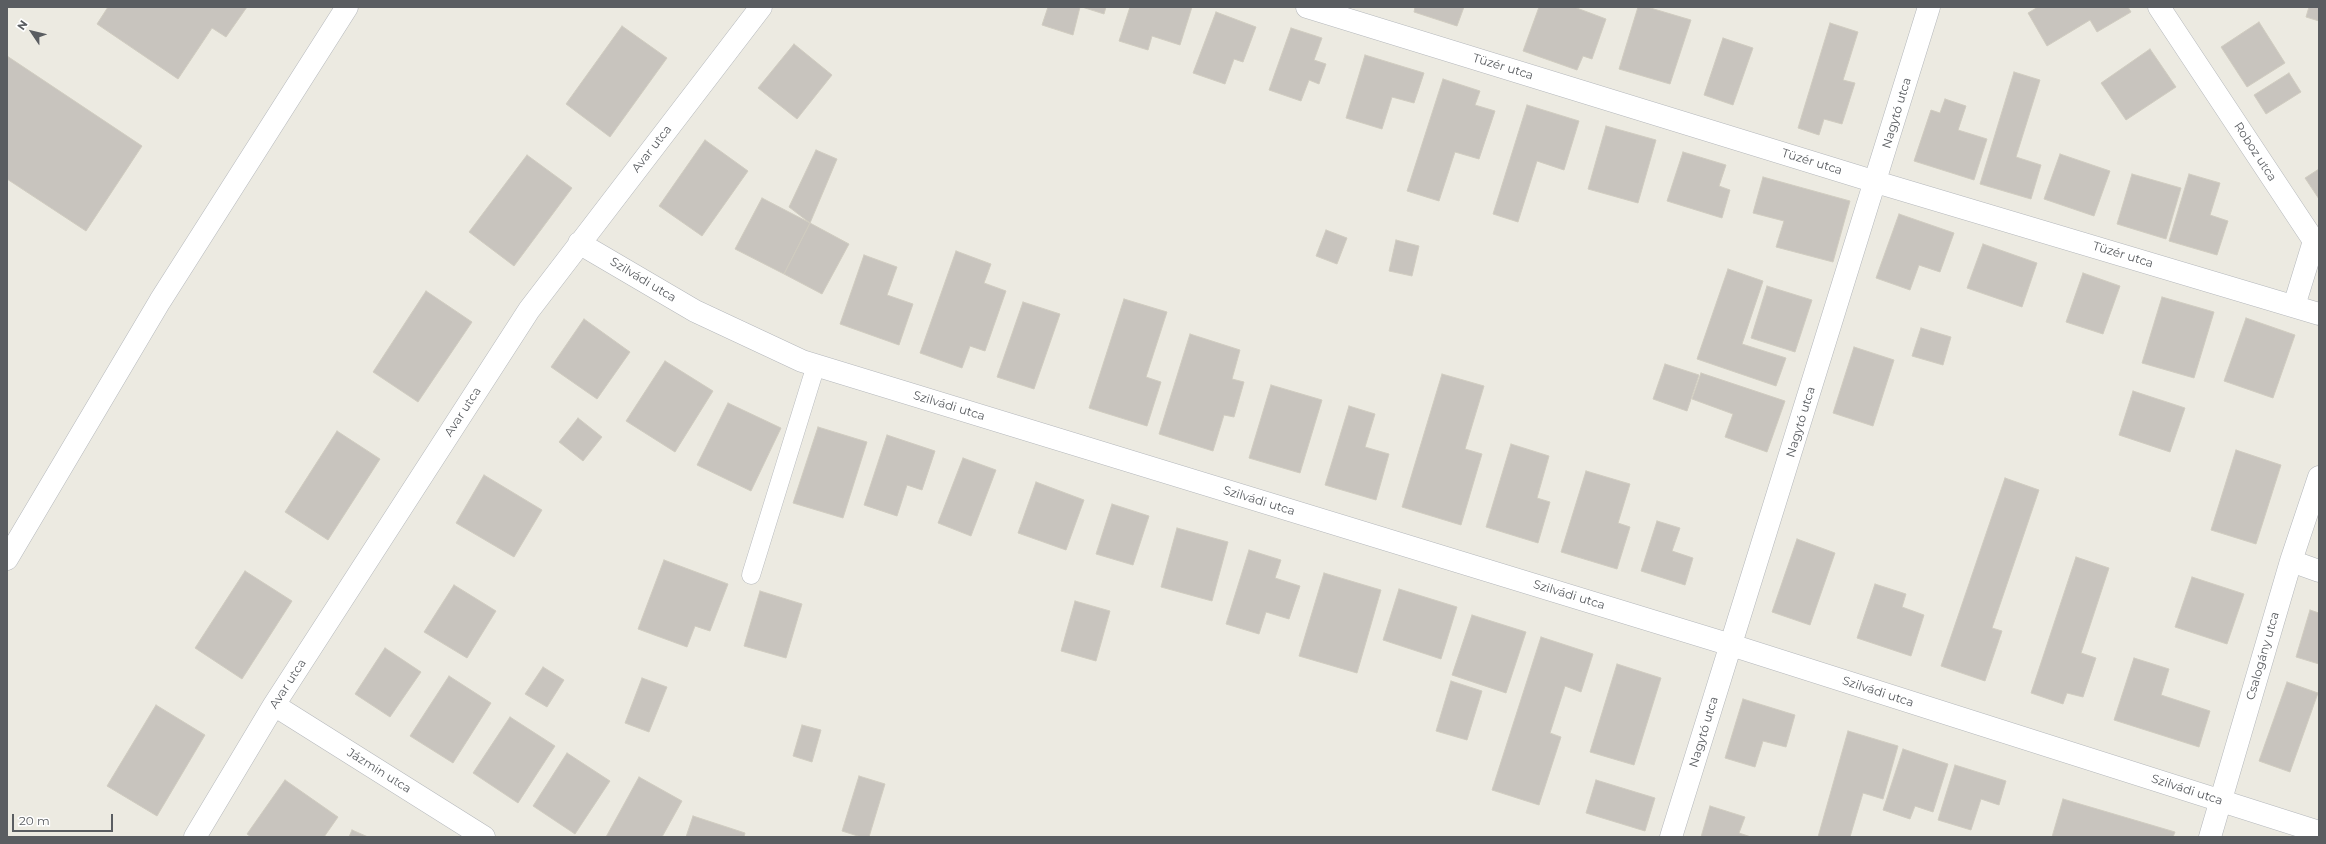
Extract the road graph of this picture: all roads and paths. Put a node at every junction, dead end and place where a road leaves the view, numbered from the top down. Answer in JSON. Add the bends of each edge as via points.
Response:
{"nodes":[{"id":1,"x":347,"y":7,"type":"edge"},
{"id":2,"x":760,"y":7,"type":"edge"},
{"id":3,"x":1307,"y":7,"type":"edge"},
{"id":4,"x":1928,"y":7,"type":"edge"},
{"id":5,"x":2159,"y":7,"type":"edge"},
{"id":6,"x":1876,"y":182,"type":"junction"},
{"id":7,"x":579,"y":243,"type":"junction"},
{"id":8,"x":2294,"y":306,"type":"junction"},
{"id":9,"x":2319,"y":314,"type":"edge"},
{"id":10,"x":816,"y":365,"type":"junction"},
{"id":11,"x":2319,"y":477,"type":"edge"},
{"id":12,"x":7,"y":559,"type":"edge"},
{"id":13,"x":2291,"y":561,"type":"junction"},
{"id":14,"x":2319,"y":571,"type":"edge"},
{"id":15,"x":750,"y":575,"type":"dead end"},
{"id":16,"x":1731,"y":645,"type":"junction"},
{"id":17,"x":274,"y":705,"type":"junction"},
{"id":18,"x":2221,"y":800,"type":"junction"},
{"id":19,"x":2319,"y":832,"type":"edge"},
{"id":20,"x":195,"y":837,"type":"edge"},
{"id":21,"x":484,"y":837,"type":"edge"},
{"id":22,"x":1671,"y":837,"type":"edge"},
{"id":23,"x":2210,"y":837,"type":"edge"}],
"edges":[{"from":1,"to":12,"type":"street","via":[[160,301]]},
{"from":2,"to":7,"type":"street","name":"Avar utca"},
{"from":3,"to":6,"type":"street","name":"Tüzér utca"},
{"from":4,"to":6,"type":"street","name":"Nagytó utca"},
{"from":5,"to":8,"type":"street","name":"Roboz utca","via":[[2314,241]]},
{"from":6,"to":8,"type":"street","name":"Tüzér utca"},
{"from":6,"to":16,"type":"street","name":"Nagytó utca"},
{"from":7,"to":10,"type":"street","name":"Szilvádi utca","via":[[695,311],[749,338]]},
{"from":7,"to":17,"type":"street","name":"Avar utca","via":[[529,310]]},
{"from":8,"to":9,"type":"street","name":"Tüzér utca"},
{"from":10,"to":15,"type":"lane"},
{"from":10,"to":16,"type":"street","name":"Szilvádi utca"},
{"from":11,"to":13,"type":"street","name":"Csalogány utca"},
{"from":13,"to":14,"type":"street"},
{"from":13,"to":18,"type":"street","name":"Csalogány utca"},
{"from":16,"to":18,"type":"street","name":"Szilvádi utca"},
{"from":16,"to":22,"type":"street","name":"Nagytó utca"},
{"from":17,"to":20,"type":"street","name":"Avar utca"},
{"from":17,"to":21,"type":"street","name":"Jázmin utca"},
{"from":18,"to":19,"type":"street","name":"Szilvádi utca"},
{"from":18,"to":23,"type":"street","name":"Csalogány utca"}]}
